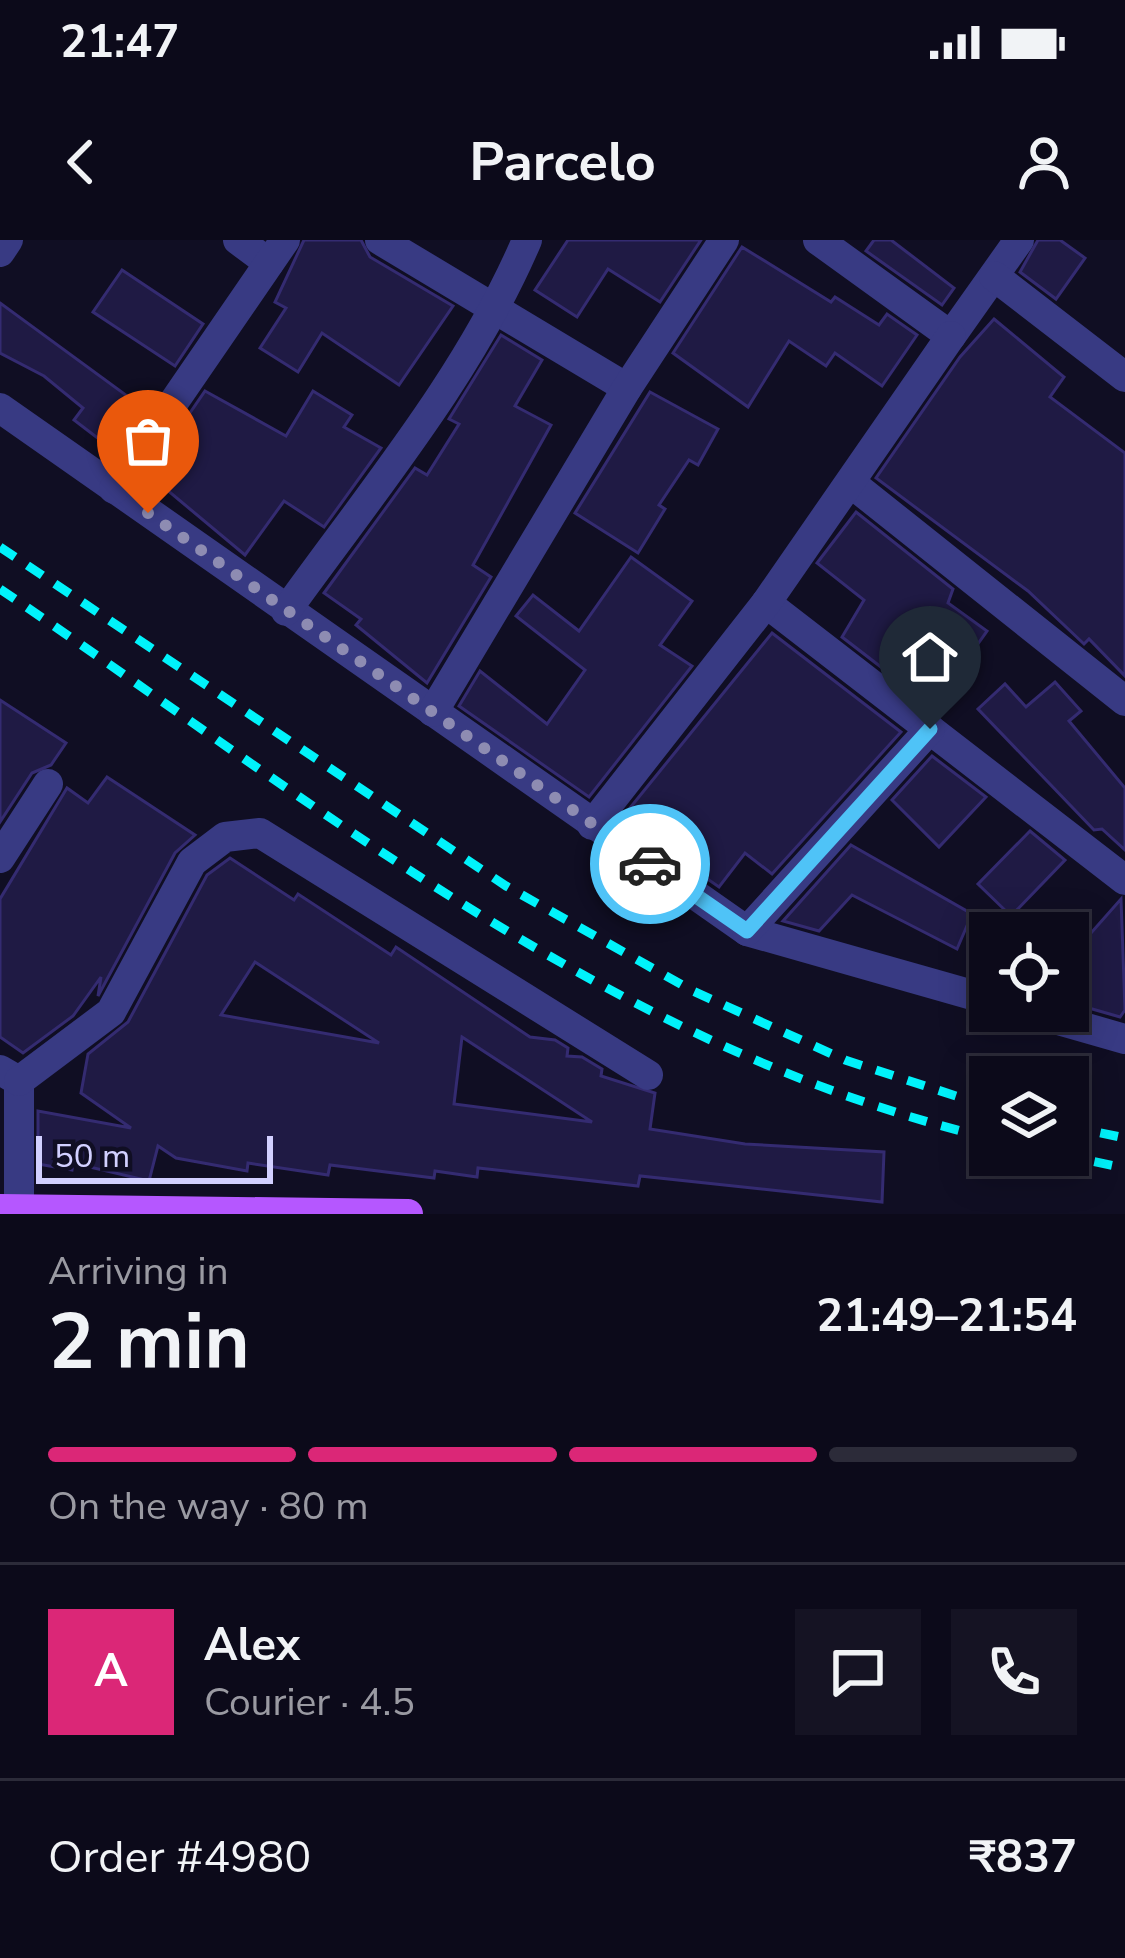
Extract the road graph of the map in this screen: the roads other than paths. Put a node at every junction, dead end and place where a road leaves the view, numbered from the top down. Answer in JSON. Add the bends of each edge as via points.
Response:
{"nodes":[{"id":1,"x":8,"y":240,"type":"edge"},
{"id":2,"x":238,"y":240,"type":"edge"},
{"id":3,"x":380,"y":240,"type":"edge"},
{"id":4,"x":527,"y":240,"type":"edge"},
{"id":5,"x":724,"y":240,"type":"edge"},
{"id":6,"x":818,"y":240,"type":"edge"},
{"id":7,"x":1019,"y":240,"type":"edge"},
{"id":8,"x":0,"y":252,"type":"edge"},
{"id":9,"x":277,"y":252,"type":"edge"},
{"id":10,"x":994,"y":276,"type":"junction"},
{"id":11,"x":497,"y":310,"type":"junction"},
{"id":12,"x":951,"y":336,"type":"junction"},
{"id":13,"x":1125,"y":376,"type":"edge"},
{"id":14,"x":627,"y":388,"type":"junction"},
{"id":15,"x":0,"y":408,"type":"edge"},
{"id":16,"x":851,"y":483,"type":"junction"},
{"id":17,"x":114,"y":489,"type":"junction"},
{"id":18,"x":766,"y":603,"type":"junction"},
{"id":19,"x":286,"y":611,"type":"junction"},
{"id":20,"x":1125,"y":701,"type":"edge"},
{"id":21,"x":433,"y":712,"type":"junction"},
{"id":22,"x":930,"y":729,"type":"junction"},
{"id":23,"x":48,"y":784,"type":"dead end"},
{"id":24,"x":592,"y":825,"type":"junction"},
{"id":25,"x":0,"y":858,"type":"edge"},
{"id":26,"x":1125,"y":880,"type":"edge"},
{"id":27,"x":747,"y":931,"type":"junction"},
{"id":28,"x":969,"y":994,"type":"edge"},
{"id":29,"x":1089,"y":1029,"type":"edge"},
{"id":30,"x":1125,"y":1039,"type":"edge"},
{"id":31,"x":648,"y":1075,"type":"dead end"},
{"id":32,"x":10,"y":1076,"type":"edge"},
{"id":33,"x":9,"y":1209,"type":"edge"},
{"id":34,"x":408,"y":1214,"type":"edge"}],
"edges":[{"from":1,"to":8,"type":"street"},
{"from":2,"to":9,"type":"street"},
{"from":3,"to":11,"type":"street"},
{"from":4,"to":11,"type":"street"},
{"from":5,"to":14,"type":"street"},
{"from":6,"to":12,"type":"street"},
{"from":7,"to":10,"type":"street"},
{"from":9,"to":17,"type":"street"},
{"from":10,"to":12,"type":"street"},
{"from":10,"to":13,"type":"street"},
{"from":11,"to":14,"type":"street"},
{"from":11,"to":19,"type":"street"},
{"from":12,"to":16,"type":"street"},
{"from":14,"to":21,"type":"street"},
{"from":15,"to":17,"type":"street"},
{"from":16,"to":18,"type":"street"},
{"from":16,"to":20,"type":"street"},
{"from":17,"to":19,"type":"street"},
{"from":18,"to":22,"type":"street"},
{"from":18,"to":24,"type":"street"},
{"from":19,"to":21,"type":"street"},
{"from":21,"to":24,"type":"street"},
{"from":22,"to":26,"type":"street"},
{"from":22,"to":27,"type":"street"},
{"from":23,"to":25,"type":"street"},
{"from":24,"to":27,"type":"street"},
{"from":27,"to":28,"type":"street"},
{"from":29,"to":30,"type":"street"},
{"from":31,"to":32,"type":"street","via":[[260,833],[225,837],[192,862],[111,1012]]},
{"from":32,"to":33,"type":"street"},
{"from":33,"to":34,"type":"main road"}]}
